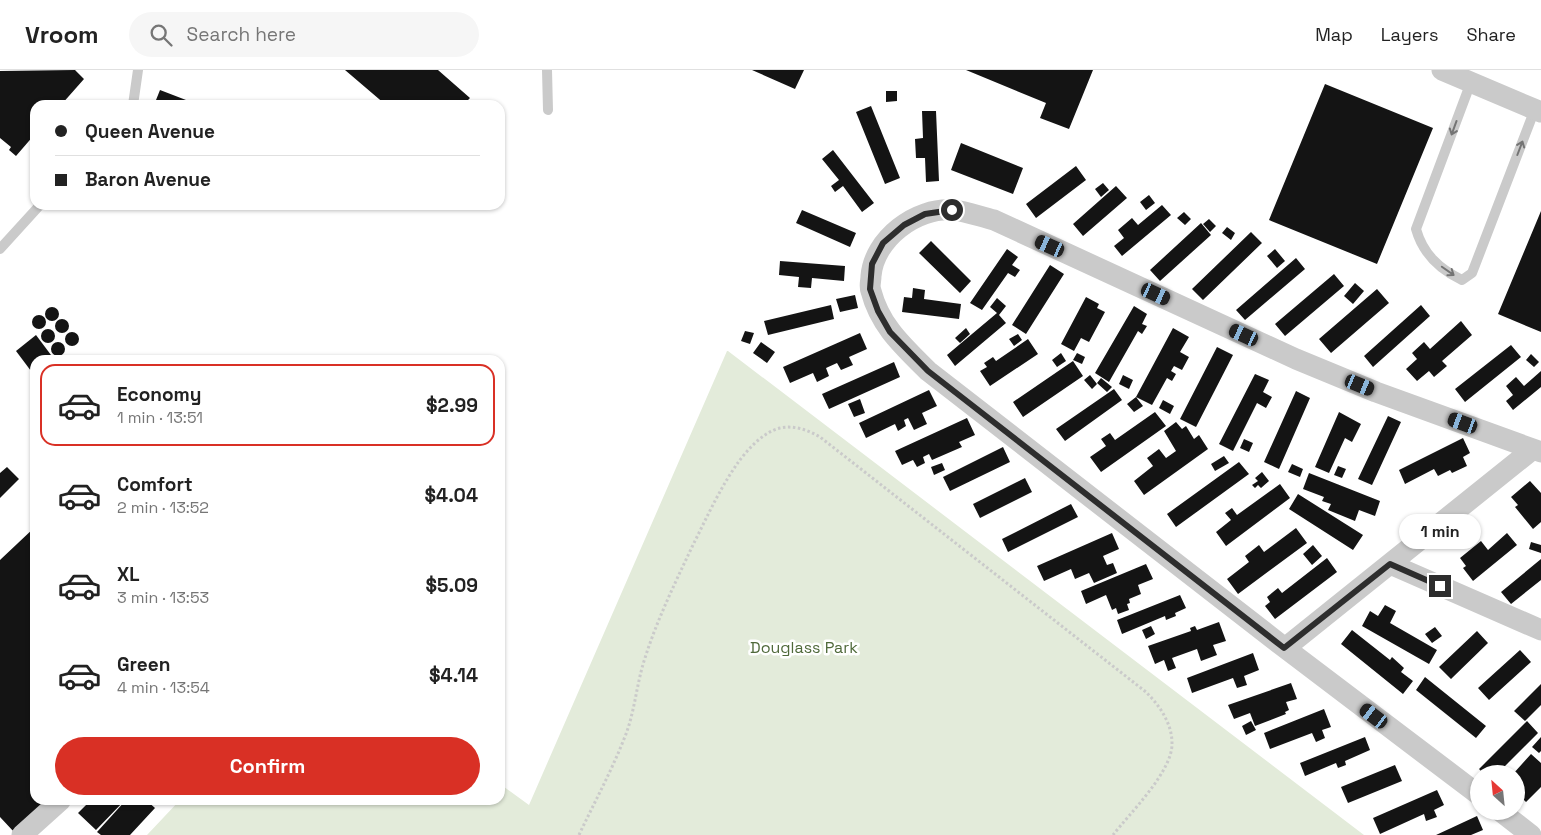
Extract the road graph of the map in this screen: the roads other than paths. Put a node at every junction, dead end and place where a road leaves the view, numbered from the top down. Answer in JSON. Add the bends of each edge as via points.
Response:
{"nodes":[{"id":1,"x":138,"y":70,"type":"edge"},
{"id":2,"x":547,"y":70,"type":"edge"},
{"id":3,"x":1442,"y":70,"type":"edge"},
{"id":4,"x":1471,"y":82,"type":"junction"},
{"id":5,"x":133,"y":100,"type":"edge"},
{"id":6,"x":548,"y":110,"type":"dead end"},
{"id":7,"x":1538,"y":111,"type":"edge"},
{"id":8,"x":35,"y":210,"type":"edge"},
{"id":9,"x":0,"y":249,"type":"edge"},
{"id":10,"x":1537,"y":450,"type":"edge"},
{"id":11,"x":1390,"y":564,"type":"junction"},
{"id":12,"x":1541,"y":630,"type":"edge"},
{"id":13,"x":1284,"y":648,"type":"junction"},
{"id":14,"x":1470,"y":788,"type":"edge"},
{"id":15,"x":55,"y":805,"type":"edge"},
{"id":16,"x":1512,"y":820,"type":"edge"},
{"id":17,"x":22,"y":835,"type":"edge"},
{"id":18,"x":1531,"y":835,"type":"edge"}],
"edges":[{"from":1,"to":5,"type":"lane"},
{"from":2,"to":6,"type":"lane"},
{"from":3,"to":4,"type":"street"},
{"from":4,"to":7,"type":"street"},
{"from":4,"to":7,"type":"lane","one_way":true,"via":[[1416,229],[1420,244],[1433,260],[1462,280],[1472,273]]},
{"from":8,"to":9,"type":"lane"},
{"from":10,"to":11,"type":"street"},
{"from":10,"to":13,"type":"street","via":[[1376,392],[1296,359],[994,220],[952,210],[925,214],[904,225],[883,243],[872,264],[870,289],[890,332],[928,371]]},
{"from":11,"to":12,"type":"street"},
{"from":11,"to":13,"type":"street"},
{"from":13,"to":14,"type":"street"},
{"from":15,"to":17,"type":"street"},
{"from":16,"to":18,"type":"street"}]}
